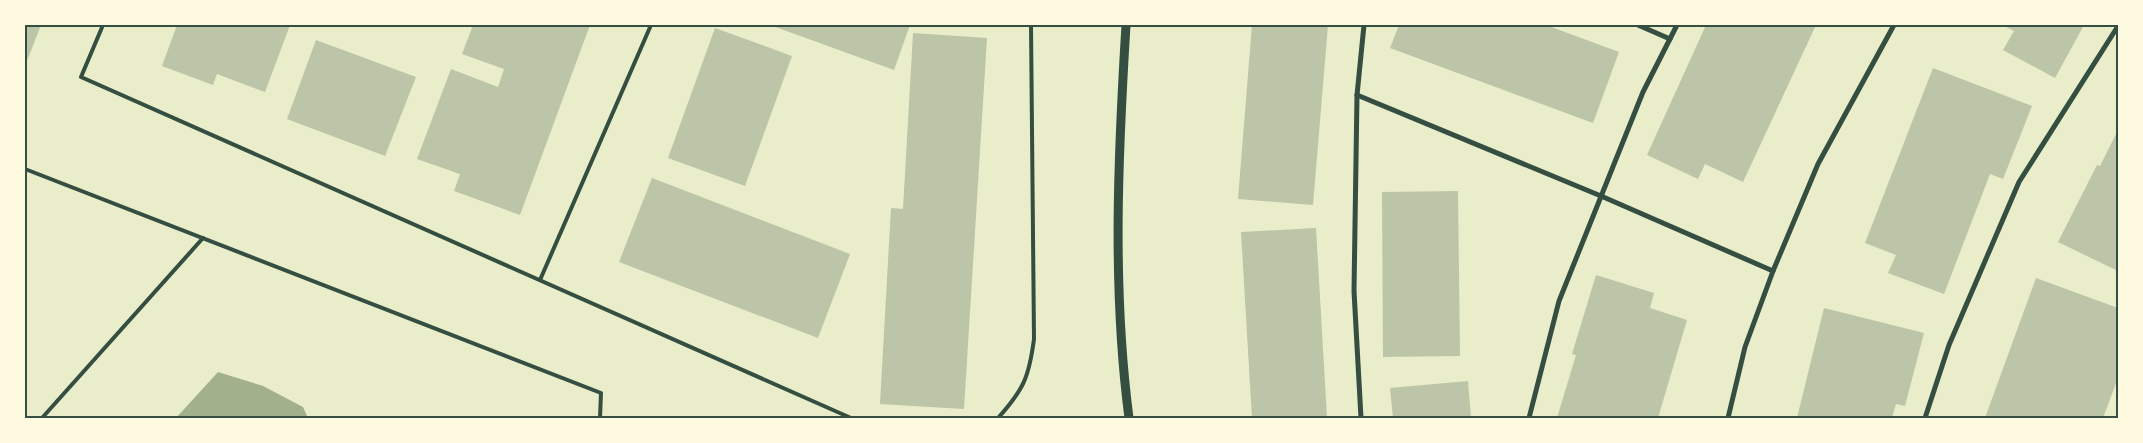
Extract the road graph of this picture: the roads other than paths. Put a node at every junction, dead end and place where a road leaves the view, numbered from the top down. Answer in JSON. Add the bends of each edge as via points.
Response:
{"nodes":[{"id":1,"x":103,"y":25,"type":"edge"},
{"id":2,"x":651,"y":25,"type":"edge"},
{"id":3,"x":1031,"y":25,"type":"edge"},
{"id":4,"x":1126,"y":25,"type":"edge"},
{"id":5,"x":1364,"y":25,"type":"edge"},
{"id":6,"x":1638,"y":25,"type":"edge"},
{"id":7,"x":1676,"y":25,"type":"edge"},
{"id":8,"x":1894,"y":25,"type":"edge"},
{"id":9,"x":2118,"y":26,"type":"edge"},
{"id":10,"x":1670,"y":39,"type":"junction"},
{"id":11,"x":1357,"y":95,"type":"junction"},
{"id":12,"x":25,"y":169,"type":"edge"},
{"id":13,"x":1601,"y":196,"type":"junction"},
{"id":14,"x":203,"y":238,"type":"junction"},
{"id":15,"x":1773,"y":270,"type":"junction"},
{"id":16,"x":540,"y":280,"type":"junction"},
{"id":17,"x":42,"y":418,"type":"edge"},
{"id":18,"x":600,"y":418,"type":"edge"},
{"id":19,"x":851,"y":418,"type":"edge"},
{"id":20,"x":998,"y":418,"type":"edge"},
{"id":21,"x":1129,"y":418,"type":"edge"},
{"id":22,"x":1360,"y":418,"type":"edge"},
{"id":23,"x":1529,"y":418,"type":"edge"},
{"id":24,"x":1728,"y":418,"type":"edge"},
{"id":25,"x":1925,"y":418,"type":"edge"}],
"edges":[{"from":1,"to":16,"type":"lane","via":[[82,77]]},
{"from":2,"to":16,"type":"lane"},
{"from":3,"to":20,"type":"lane","via":[[1034,339],[1030,370],[1016,398]]},
{"from":4,"to":21,"type":"street","via":[[1118,142],[1118,272]]},
{"from":5,"to":11,"type":"street"},
{"from":6,"to":10,"type":"street"},
{"from":7,"to":10,"type":"street"},
{"from":8,"to":15,"type":"street","via":[[1818,164]]},
{"from":9,"to":25,"type":"street","via":[[2019,182],[1949,344]]},
{"from":10,"to":13,"type":"street","via":[[1643,92]]},
{"from":11,"to":13,"type":"street"},
{"from":11,"to":22,"type":"street","via":[[1354,291]]},
{"from":12,"to":14,"type":"lane"},
{"from":13,"to":15,"type":"street"},
{"from":13,"to":23,"type":"street","via":[[1558,301]]},
{"from":14,"to":17,"type":"lane"},
{"from":14,"to":18,"type":"lane","via":[[600,393]]},
{"from":15,"to":24,"type":"street","via":[[1745,348]]},
{"from":16,"to":19,"type":"lane"}]}
